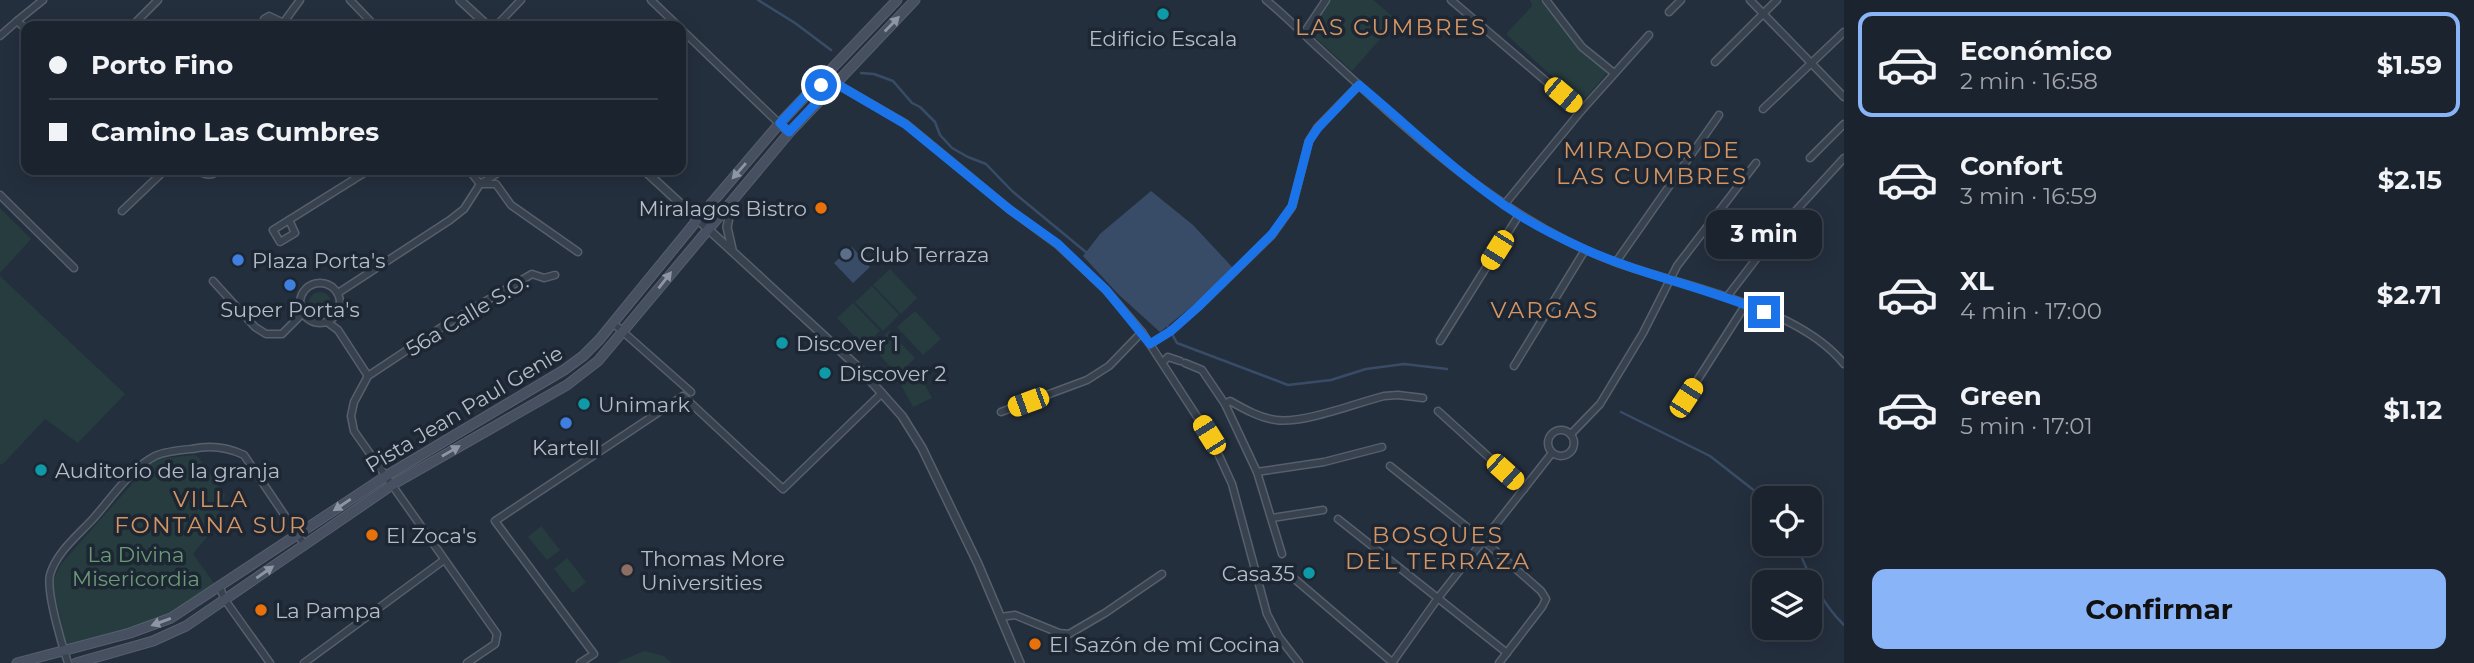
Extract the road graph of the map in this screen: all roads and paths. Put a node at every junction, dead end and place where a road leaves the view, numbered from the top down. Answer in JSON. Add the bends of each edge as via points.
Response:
{"nodes":[{"id":1,"x":43,"y":0,"type":"edge"},
{"id":2,"x":158,"y":0,"type":"edge"},
{"id":3,"x":300,"y":0,"type":"edge"},
{"id":4,"x":349,"y":0,"type":"edge"},
{"id":5,"x":460,"y":0,"type":"edge"},
{"id":6,"x":521,"y":0,"type":"edge"},
{"id":7,"x":650,"y":0,"type":"edge"},
{"id":8,"x":897,"y":0,"type":"edge"},
{"id":9,"x":915,"y":0,"type":"edge"},
{"id":10,"x":1266,"y":0,"type":"edge"},
{"id":11,"x":1326,"y":0,"type":"edge"},
{"id":12,"x":1451,"y":0,"type":"edge"},
{"id":13,"x":1546,"y":0,"type":"edge"},
{"id":14,"x":1681,"y":0,"type":"edge"},
{"id":15,"x":1750,"y":0,"type":"edge"},
{"id":16,"x":1777,"y":0,"type":"edge"},
{"id":17,"x":1669,"y":12,"type":"dead end"},
{"id":18,"x":1763,"y":13,"type":"junction"},
{"id":19,"x":17,"y":21,"type":"junction"},
{"id":20,"x":137,"y":21,"type":"edge"},
{"id":21,"x":264,"y":21,"type":"edge"},
{"id":22,"x":279,"y":21,"type":"edge"},
{"id":23,"x":284,"y":21,"type":"edge"},
{"id":24,"x":370,"y":21,"type":"edge"},
{"id":25,"x":483,"y":21,"type":"edge"},
{"id":26,"x":501,"y":21,"type":"edge"},
{"id":27,"x":672,"y":21,"type":"edge"},
{"id":28,"x":874,"y":24,"type":"junction"},
{"id":29,"x":21,"y":25,"type":"edge"},
{"id":30,"x":1844,"y":32,"type":"edge"},
{"id":31,"x":1304,"y":33,"type":"junction"},
{"id":32,"x":686,"y":35,"type":"edge"},
{"id":33,"x":1649,"y":35,"type":"dead end"},
{"id":34,"x":0,"y":36,"type":"edge"},
{"id":35,"x":1715,"y":62,"type":"dead end"},
{"id":36,"x":1811,"y":64,"type":"junction"},
{"id":37,"x":1614,"y":73,"type":"junction"},
{"id":38,"x":835,"y":83,"type":"junction"},
{"id":39,"x":1359,"y":85,"type":"junction"},
{"id":40,"x":809,"y":92,"type":"junction"},
{"id":41,"x":1844,"y":97,"type":"edge"},
{"id":42,"x":1763,"y":109,"type":"dead end"},
{"id":43,"x":1581,"y":111,"type":"junction"},
{"id":44,"x":1719,"y":115,"type":"dead end"},
{"id":45,"x":780,"y":123,"type":"junction"},
{"id":46,"x":1844,"y":124,"type":"edge"},
{"id":47,"x":789,"y":132,"type":"junction"},
{"id":48,"x":1810,"y":158,"type":"dead end"},
{"id":49,"x":1844,"y":158,"type":"edge"},
{"id":50,"x":1756,"y":163,"type":"dead end"},
{"id":51,"x":160,"y":175,"type":"edge"},
{"id":52,"x":361,"y":175,"type":"edge"},
{"id":53,"x":473,"y":175,"type":"edge"},
{"id":54,"x":495,"y":175,"type":"edge"},
{"id":55,"x":650,"y":175,"type":"edge"},
{"id":56,"x":480,"y":184,"type":"junction"},
{"id":57,"x":0,"y":195,"type":"edge"},
{"id":58,"x":736,"y":195,"type":"junction"},
{"id":59,"x":1504,"y":205,"type":"junction"},
{"id":60,"x":122,"y":211,"type":"dead end"},
{"id":61,"x":1519,"y":215,"type":"junction"},
{"id":62,"x":698,"y":219,"type":"junction"},
{"id":63,"x":289,"y":220,"type":"dead end"},
{"id":64,"x":708,"y":228,"type":"junction"},
{"id":65,"x":732,"y":249,"type":"junction"},
{"id":66,"x":1585,"y":250,"type":"junction"},
{"id":67,"x":578,"y":252,"type":"dead end"},
{"id":68,"x":1616,"y":262,"type":"junction"},
{"id":69,"x":74,"y":268,"type":"dead end"},
{"id":70,"x":555,"y":275,"type":"dead end"},
{"id":71,"x":1669,"y":279,"type":"junction"},
{"id":72,"x":213,"y":281,"type":"dead end"},
{"id":73,"x":338,"y":293,"type":"junction"},
{"id":74,"x":1727,"y":297,"type":"junction"},
{"id":75,"x":1746,"y":304,"type":"junction"},
{"id":76,"x":303,"y":313,"type":"junction"},
{"id":77,"x":327,"y":322,"type":"junction"},
{"id":78,"x":613,"y":323,"type":"junction"},
{"id":79,"x":1142,"y":332,"type":"junction"},
{"id":80,"x":623,"y":334,"type":"junction"},
{"id":81,"x":1440,"y":341,"type":"dead end"},
{"id":82,"x":1150,"y":344,"type":"junction"},
{"id":83,"x":1163,"y":362,"type":"junction"},
{"id":84,"x":1844,"y":364,"type":"edge"},
{"id":85,"x":1514,"y":366,"type":"dead end"},
{"id":86,"x":368,"y":376,"type":"junction"},
{"id":87,"x":691,"y":392,"type":"dead end"},
{"id":88,"x":882,"y":393,"type":"junction"},
{"id":89,"x":1423,"y":398,"type":"dead end"},
{"id":90,"x":1686,"y":398,"type":"dead end"},
{"id":91,"x":1225,"y":404,"type":"junction"},
{"id":92,"x":1438,"y":411,"type":"dead end"},
{"id":93,"x":1001,"y":412,"type":"dead end"},
{"id":94,"x":1571,"y":434,"type":"junction"},
{"id":95,"x":1382,"y":447,"type":"dead end"},
{"id":96,"x":1552,"y":453,"type":"junction"},
{"id":97,"x":1390,"y":466,"type":"dead end"},
{"id":98,"x":1257,"y":472,"type":"junction"},
{"id":99,"x":386,"y":476,"type":"junction"},
{"id":100,"x":392,"y":485,"type":"junction"},
{"id":101,"x":1524,"y":489,"type":"junction"},
{"id":102,"x":1323,"y":510,"type":"dead end"},
{"id":103,"x":1272,"y":518,"type":"junction"},
{"id":104,"x":1338,"y":519,"type":"dead end"},
{"id":105,"x":298,"y":535,"type":"junction"},
{"id":106,"x":1483,"y":540,"type":"junction"},
{"id":107,"x":304,"y":544,"type":"junction"},
{"id":108,"x":1282,"y":554,"type":"dead end"},
{"id":109,"x":444,"y":561,"type":"junction"},
{"id":110,"x":1162,"y":574,"type":"dead end"},
{"id":111,"x":1290,"y":575,"type":"dead end"},
{"id":112,"x":220,"y":588,"type":"junction"},
{"id":113,"x":1438,"y":598,"type":"junction"},
{"id":114,"x":225,"y":600,"type":"junction"},
{"id":115,"x":1001,"y":617,"type":"junction"},
{"id":116,"x":64,"y":651,"type":"junction"},
{"id":117,"x":1507,"y":653,"type":"junction"},
{"id":118,"x":17,"y":663,"type":"edge"},
{"id":119,"x":68,"y":663,"type":"edge"},
{"id":120,"x":76,"y":663,"type":"edge"},
{"id":121,"x":270,"y":663,"type":"edge"},
{"id":122,"x":304,"y":663,"type":"edge"},
{"id":123,"x":467,"y":663,"type":"edge"},
{"id":124,"x":580,"y":663,"type":"edge"},
{"id":125,"x":1020,"y":663,"type":"edge"},
{"id":126,"x":1299,"y":663,"type":"edge"},
{"id":127,"x":1393,"y":663,"type":"edge"},
{"id":128,"x":1499,"y":663,"type":"edge"}],
"edges":[{"from":1,"to":19,"type":"street"},
{"from":2,"to":20,"type":"street"},
{"from":3,"to":23,"type":"street"},
{"from":4,"to":24,"type":"street"},
{"from":5,"to":25,"type":"street"},
{"from":6,"to":26,"type":"street"},
{"from":7,"to":27,"type":"street"},
{"from":8,"to":28,"type":"main road","name":"Pista Jean Paul Genie"},
{"from":38,"to":9,"type":"main road","name":"Pista Jean Paul Genie","one_way":true},
{"from":10,"to":31,"type":"street"},
{"from":11,"to":31,"type":"street"},
{"from":12,"to":43,"type":"street"},
{"from":13,"to":37,"type":"street","via":[[1582,47]]},
{"from":14,"to":17,"type":"street"},
{"from":15,"to":18,"type":"street"},
{"from":16,"to":18,"type":"street"},
{"from":18,"to":35,"type":"street"},
{"from":18,"to":36,"type":"street"},
{"from":19,"to":29,"type":"street"},
{"from":19,"to":34,"type":"street"},
{"from":21,"to":22,"type":"street","via":[[274,16]]},
{"from":28,"to":38,"type":"main road","via":[[836,72]]},
{"from":28,"to":40,"type":"main road","name":"Pista Jean Paul Genie"},
{"from":30,"to":36,"type":"street"},
{"from":31,"to":39,"type":"street"},
{"from":32,"to":45,"type":"street"},
{"from":33,"to":37,"type":"street"},
{"from":36,"to":41,"type":"street"},
{"from":36,"to":42,"type":"street"},
{"from":37,"to":43,"type":"street"},
{"from":38,"to":40,"type":"main road"},
{"from":38,"to":47,"type":"main road","name":"Pista Jean Paul Genie"},
{"from":38,"to":79,"type":"street","via":[[905,124],[1058,244]]},
{"from":39,"to":59,"type":"street"},
{"from":39,"to":82,"type":"street","via":[[1309,141],[1292,206],[1272,234],[1198,307]]},
{"from":40,"to":45,"type":"main road","name":"Pista Jean Paul Genie"},
{"from":43,"to":59,"type":"street"},
{"from":44,"to":68,"type":"street"},
{"from":45,"to":47,"type":"street"},
{"from":45,"to":62,"type":"main road","name":"Pista Jean Paul Genie","one_way":true},
{"from":46,"to":48,"type":"street"},
{"from":47,"to":58,"type":"main road","name":"Pista Jean Paul Genie"},
{"from":49,"to":74,"type":"street","via":[[1779,229]]},
{"from":50,"to":71,"type":"street"},
{"from":51,"to":60,"type":"street"},
{"from":52,"to":63,"type":"street"},
{"from":53,"to":56,"type":"street"},
{"from":54,"to":56,"type":"street"},
{"from":55,"to":62,"type":"street"},
{"from":56,"to":67,"type":"street","via":[[496,184],[512,205]]},
{"from":56,"to":73,"type":"street","via":[[450,220]]},
{"from":57,"to":69,"type":"street"},
{"from":58,"to":64,"type":"main road","name":"Pista Jean Paul Genie"},
{"from":58,"to":65,"type":"street","via":[[727,228]]},
{"from":59,"to":61,"type":"street"},
{"from":61,"to":66,"type":"street"},
{"from":61,"to":81,"type":"street"},
{"from":62,"to":64,"type":"street"},
{"from":62,"to":78,"type":"main road","name":"Pista Jean Paul Genie"},
{"from":64,"to":65,"type":"street"},
{"from":80,"to":64,"type":"main road","name":"Pista Jean Paul Genie","one_way":true},
{"from":65,"to":88,"type":"street"},
{"from":66,"to":68,"type":"street"},
{"from":66,"to":85,"type":"street"},
{"from":68,"to":71,"type":"street"},
{"from":70,"to":86,"type":"street","name":"56a Calle S.O.","via":[[533,274]]},
{"from":71,"to":74,"type":"street"},
{"from":71,"to":94,"type":"street","via":[[1600,404]]},
{"from":72,"to":76,"type":"street","via":[[266,334],[282,334]]},
{"from":73,"to":76,"type":"street","via":[[327,284],[313,284],[300,300]]},
{"from":73,"to":77,"type":"street","via":[[340,306]]},
{"from":74,"to":75,"type":"street"},
{"from":75,"to":84,"type":"street","via":[[1815,337]]},
{"from":75,"to":90,"type":"street"},
{"from":76,"to":77,"type":"street","via":[[313,322]]},
{"from":77,"to":86,"type":"street","via":[[338,330]]},
{"from":78,"to":80,"type":"street"},
{"from":78,"to":99,"type":"main road","name":"Pista Jean Paul Genie","via":[[564,370]]},
{"from":79,"to":82,"type":"street"},
{"from":79,"to":93,"type":"street","via":[[1109,366],[1087,380]]},
{"from":80,"to":87,"type":"street"},
{"from":100,"to":80,"type":"main road","name":"Pista Jean Paul Genie","one_way":true,"via":[[567,385]]},
{"from":82,"to":83,"type":"street"},
{"from":83,"to":91,"type":"street","via":[[1168,357],[1202,370]]},
{"from":83,"to":126,"type":"street","via":[[1227,472],[1267,614]]},
{"from":86,"to":99,"type":"street","via":[[351,416],[354,430]]},
{"from":88,"to":115,"type":"street","via":[[922,448]]},
{"from":88,"to":124,"type":"street","via":[[783,489],[683,396],[495,521],[594,654]]},
{"from":89,"to":91,"type":"street","via":[[1384,396],[1278,421],[1230,401]]},
{"from":91,"to":98,"type":"street"},
{"from":92,"to":101,"type":"street"},
{"from":94,"to":96,"type":"street","via":[[1573,449],[1560,456]]},
{"from":94,"to":96,"type":"street","via":[[1554,431],[1547,442]]},
{"from":95,"to":98,"type":"street"},
{"from":96,"to":101,"type":"street"},
{"from":97,"to":106,"type":"street"},
{"from":98,"to":103,"type":"street"},
{"from":99,"to":100,"type":"street"},
{"from":99,"to":105,"type":"main road","name":"Pista Jean Paul Genie","one_way":true},
{"from":100,"to":107,"type":"main road","name":"Pista Jean Paul Genie"},
{"from":100,"to":109,"type":"street"},
{"from":101,"to":106,"type":"street"},
{"from":102,"to":103,"type":"street"},
{"from":103,"to":108,"type":"street"},
{"from":104,"to":113,"type":"street"},
{"from":105,"to":107,"type":"street"},
{"from":105,"to":112,"type":"main road","name":"Pista Jean Paul Genie"},
{"from":105,"to":116,"type":"street","via":[[243,455],[229,448],[204,447],[158,454],[144,463],[55,563],[49,582]]},
{"from":106,"to":113,"type":"street"},
{"from":106,"to":117,"type":"street","via":[[1546,599]]},
{"from":114,"to":107,"type":"main road","name":"Pista Jean Paul Genie","one_way":true},
{"from":109,"to":122,"type":"street"},
{"from":109,"to":123,"type":"street","via":[[497,634],[495,644]]},
{"from":110,"to":115,"type":"street","via":[[1069,634],[1015,615]]},
{"from":111,"to":127,"type":"street"},
{"from":112,"to":114,"type":"street"},
{"from":112,"to":116,"type":"main road","name":"Pista Jean Paul Genie","one_way":true,"via":[[171,618]]},
{"from":113,"to":117,"type":"street"},
{"from":113,"to":127,"type":"street"},
{"from":114,"to":120,"type":"main road","name":"Pista Jean Paul Genie","via":[[153,641]]},
{"from":114,"to":121,"type":"street"},
{"from":115,"to":125,"type":"street"},
{"from":116,"to":118,"type":"main road","name":"Pista Jean Paul Genie"},
{"from":116,"to":119,"type":"street"},
{"from":117,"to":128,"type":"street"}]}
